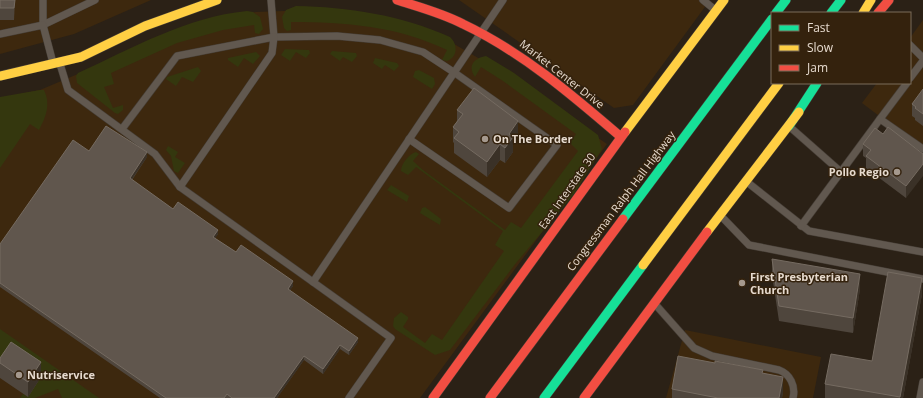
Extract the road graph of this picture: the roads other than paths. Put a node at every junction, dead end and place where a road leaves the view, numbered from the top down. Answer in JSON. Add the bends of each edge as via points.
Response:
{"nodes":[{"id":1,"x":43,"y":0,"type":"edge"},
{"id":2,"x":94,"y":0,"type":"edge"},
{"id":3,"x":217,"y":0,"type":"edge"},
{"id":4,"x":271,"y":0,"type":"edge"},
{"id":5,"x":397,"y":0,"type":"edge"},
{"id":6,"x":502,"y":0,"type":"edge"},
{"id":7,"x":703,"y":0,"type":"edge"},
{"id":8,"x":724,"y":0,"type":"edge"},
{"id":9,"x":786,"y":0,"type":"edge"},
{"id":10,"x":841,"y":0,"type":"edge"},
{"id":11,"x":871,"y":0,"type":"edge"},
{"id":12,"x":889,"y":0,"type":"edge"},
{"id":13,"x":716,"y":11,"type":"junction"},
{"id":14,"x":777,"y":12,"type":"edge"},
{"id":15,"x":832,"y":12,"type":"edge"},
{"id":16,"x":864,"y":12,"type":"edge"},
{"id":17,"x":879,"y":12,"type":"edge"},
{"id":18,"x":771,"y":20,"type":"edge"},
{"id":19,"x":43,"y":25,"type":"junction"},
{"id":20,"x":480,"y":31,"type":"junction"},
{"id":21,"x":0,"y":34,"type":"edge"},
{"id":22,"x":274,"y":37,"type":"junction"},
{"id":23,"x":911,"y":46,"type":"edge"},
{"id":24,"x":923,"y":59,"type":"edge"},
{"id":25,"x":56,"y":64,"type":"junction"},
{"id":26,"x":455,"y":72,"type":"junction"},
{"id":27,"x":0,"y":76,"type":"edge"},
{"id":28,"x":911,"y":77,"type":"edge"},
{"id":29,"x":778,"y":84,"type":"edge"},
{"id":30,"x":816,"y":84,"type":"edge"},
{"id":31,"x":821,"y":84,"type":"edge"},
{"id":32,"x":906,"y":84,"type":"edge"},
{"id":33,"x":880,"y":119,"type":"junction"},
{"id":34,"x":789,"y":126,"type":"junction"},
{"id":35,"x":122,"y":129,"type":"junction"},
{"id":36,"x":621,"y":137,"type":"junction"},
{"id":37,"x":409,"y":139,"type":"junction"},
{"id":38,"x":923,"y":149,"type":"edge"},
{"id":39,"x":842,"y":172,"type":"junction"},
{"id":40,"x":746,"y":180,"type":"junction"},
{"id":41,"x":180,"y":187,"type":"junction"},
{"id":42,"x":721,"y":215,"type":"junction"},
{"id":43,"x":802,"y":226,"type":"junction"},
{"id":44,"x":923,"y":252,"type":"edge"},
{"id":45,"x":923,"y":279,"type":"edge"},
{"id":46,"x":313,"y":282,"type":"junction"},
{"id":47,"x":654,"y":302,"type":"junction"},
{"id":48,"x":923,"y":382,"type":"edge"},
{"id":49,"x":350,"y":398,"type":"edge"},
{"id":50,"x":433,"y":398,"type":"edge"},
{"id":51,"x":490,"y":398,"type":"edge"},
{"id":52,"x":544,"y":398,"type":"edge"},
{"id":53,"x":584,"y":398,"type":"edge"},
{"id":54,"x":793,"y":398,"type":"edge"},
{"id":55,"x":920,"y":398,"type":"edge"}],
"edges":[{"from":1,"to":19,"type":"lane"},
{"from":2,"to":19,"type":"lane"},
{"from":3,"to":25,"type":"main road","via":[[145,26],[81,56]]},
{"from":4,"to":22,"type":"lane"},
{"from":5,"to":20,"type":"main road","name":"Market Center Drive","via":[[420,6]]},
{"from":6,"to":20,"type":"lane"},
{"from":7,"to":13,"type":"lane"},
{"from":8,"to":13,"type":"main road","name":"East Interstate 30"},
{"from":9,"to":14,"type":"main road"},
{"from":10,"to":15,"type":"main road"},
{"from":11,"to":16,"type":"main road"},
{"from":12,"to":17,"type":"main road"},
{"from":13,"to":36,"type":"main road","name":"East Interstate 30"},
{"from":18,"to":51,"type":"main road","name":"Congressman Ralph Hall Highway"},
{"from":19,"to":21,"type":"lane"},
{"from":19,"to":25,"type":"lane"},
{"from":20,"to":26,"type":"lane"},
{"from":20,"to":36,"type":"main road","name":"Market Center Drive","via":[[511,48],[555,80]]},
{"from":22,"to":26,"type":"lane","via":[[336,36],[380,40],[423,52]]},
{"from":22,"to":35,"type":"lane","via":[[177,56]]},
{"from":22,"to":41,"type":"lane","via":[[272,53]]},
{"from":23,"to":24,"type":"lane"},
{"from":24,"to":28,"type":"lane"},
{"from":25,"to":27,"type":"main road"},
{"from":25,"to":35,"type":"lane","via":[[68,90]]},
{"from":26,"to":37,"type":"lane"},
{"from":26,"to":37,"type":"lane","via":[[557,145],[509,208]]},
{"from":29,"to":52,"type":"main road"},
{"from":30,"to":34,"type":"main road"},
{"from":31,"to":34,"type":"main road"},
{"from":32,"to":33,"type":"lane"},
{"from":33,"to":38,"type":"lane"},
{"from":33,"to":39,"type":"lane"},
{"from":34,"to":39,"type":"lane"},
{"from":34,"to":40,"type":"main road"},
{"from":35,"to":41,"type":"lane","via":[[155,154]]},
{"from":36,"to":50,"type":"main road","name":"East Interstate 30"},
{"from":37,"to":46,"type":"lane"},
{"from":39,"to":43,"type":"lane"},
{"from":40,"to":42,"type":"main road"},
{"from":40,"to":43,"type":"lane"},
{"from":41,"to":46,"type":"lane"},
{"from":42,"to":45,"type":"lane","via":[[749,245]]},
{"from":42,"to":47,"type":"main road"},
{"from":43,"to":44,"type":"lane","via":[[809,231]]},
{"from":46,"to":49,"type":"lane","via":[[390,338]]},
{"from":47,"to":53,"type":"main road"},
{"from":47,"to":54,"type":"lane","via":[[694,348],[712,356],[787,373],[792,380]]},
{"from":48,"to":55,"type":"lane"}]}
